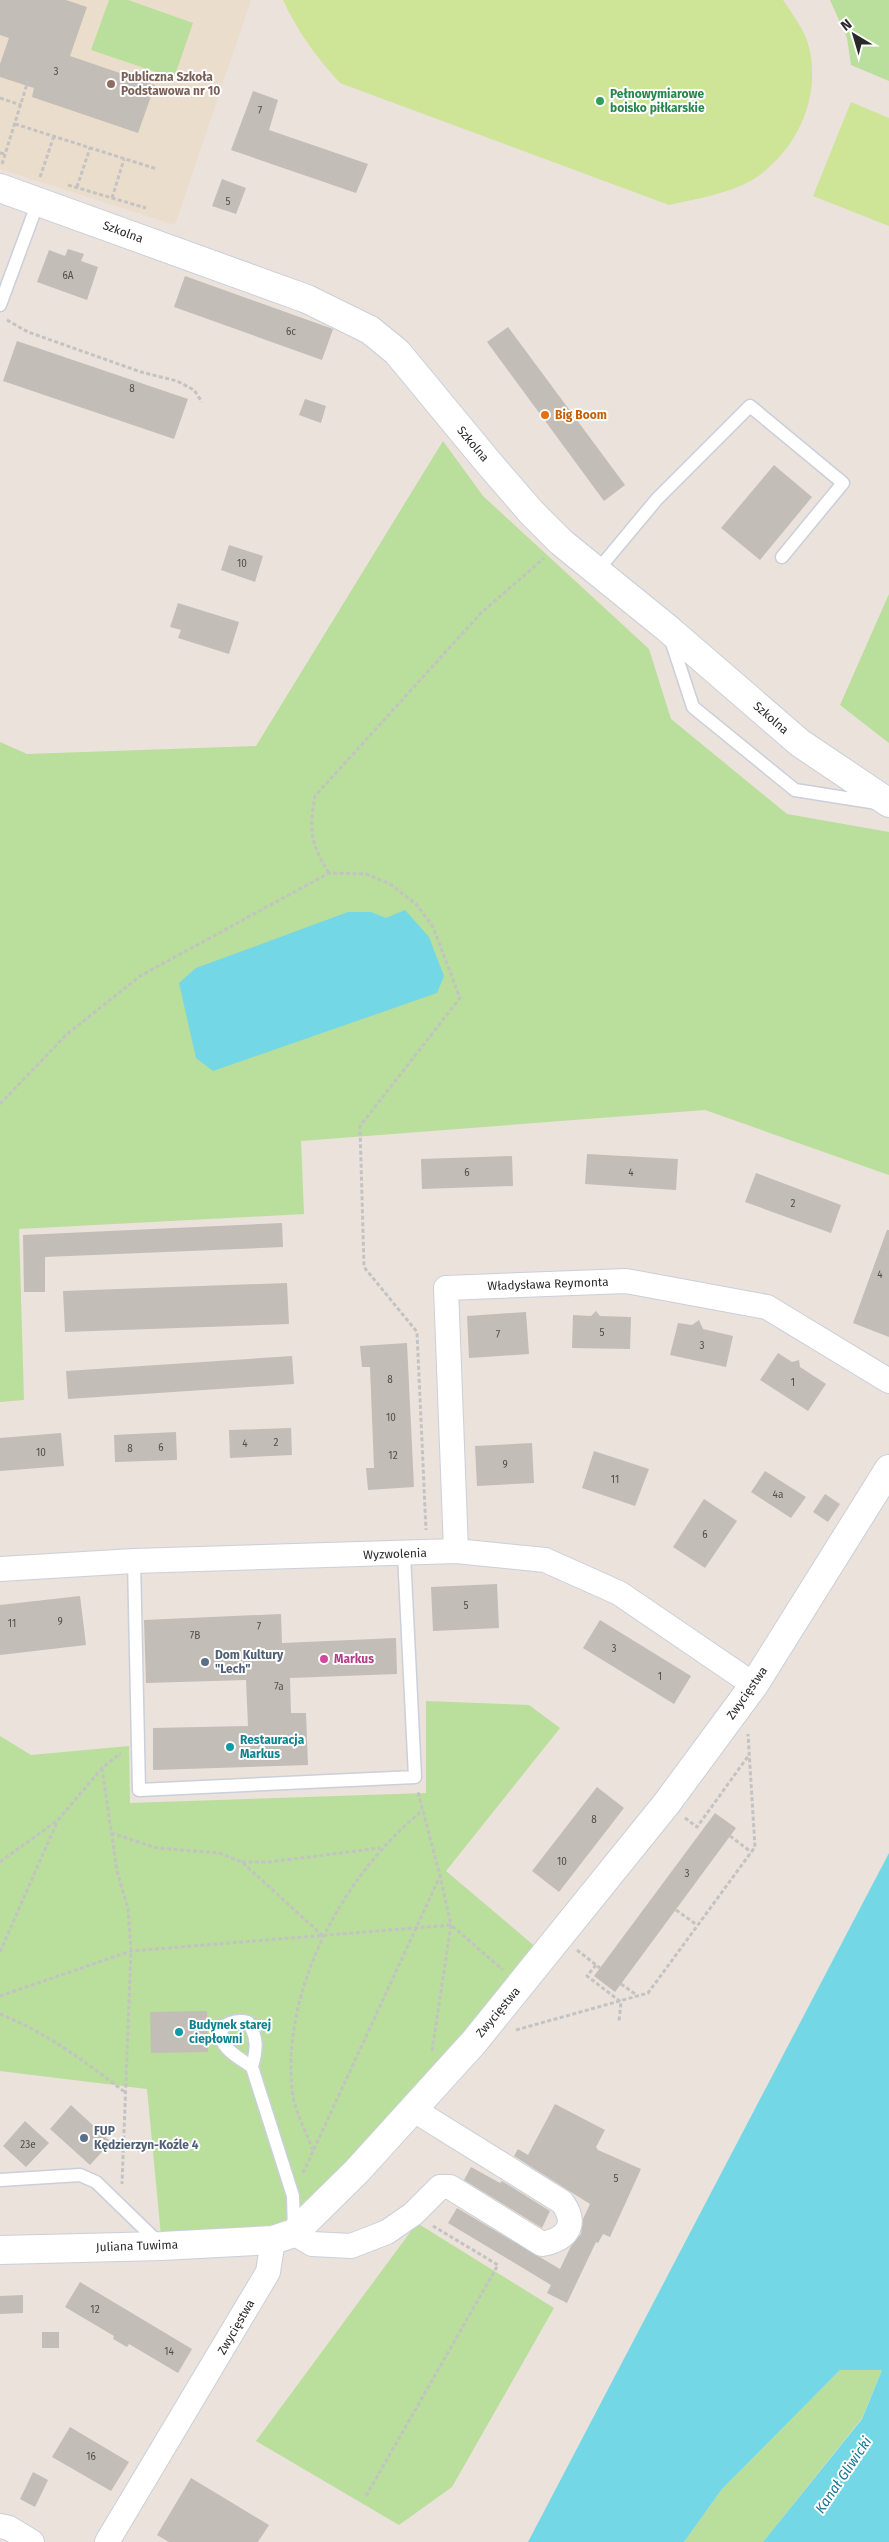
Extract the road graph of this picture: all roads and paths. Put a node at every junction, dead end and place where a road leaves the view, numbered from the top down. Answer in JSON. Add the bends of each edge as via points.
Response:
{"nodes":[{"id":1,"x":28,"y":81,"type":"dead end"},
{"id":2,"x":0,"y":98,"type":"edge"},
{"id":3,"x":21,"y":105,"type":"junction"},
{"id":4,"x":15,"y":124,"type":"junction"},
{"id":5,"x":54,"y":136,"type":"junction"},
{"id":6,"x":90,"y":148,"type":"junction"},
{"id":7,"x":0,"y":153,"type":"edge"},
{"id":8,"x":6,"y":154,"type":"junction"},
{"id":9,"x":124,"y":159,"type":"junction"},
{"id":10,"x":157,"y":169,"type":"dead end"},
{"id":11,"x":31,"y":174,"type":"dead end"},
{"id":12,"x":0,"y":178,"type":"edge"},
{"id":13,"x":59,"y":182,"type":"dead end"},
{"id":14,"x":42,"y":186,"type":"junction"},
{"id":15,"x":77,"y":187,"type":"junction"},
{"id":16,"x":112,"y":198,"type":"junction"},
{"id":17,"x":146,"y":208,"type":"dead end"},
{"id":18,"x":0,"y":305,"type":"edge"},
{"id":19,"x":0,"y":316,"type":"edge"},
{"id":20,"x":202,"y":402,"type":"dead end"},
{"id":21,"x":550,"y":553,"type":"dead end"},
{"id":22,"x":782,"y":557,"type":"dead end"},
{"id":23,"x":597,"y":571,"type":"junction"},
{"id":24,"x":667,"y":628,"type":"junction"},
{"id":25,"x":889,"y":804,"type":"edge"},
{"id":26,"x":329,"y":873,"type":"junction"},
{"id":27,"x":0,"y":1104,"type":"edge"},
{"id":28,"x":889,"y":1381,"type":"edge"},
{"id":29,"x":889,"y":1469,"type":"edge"},
{"id":30,"x":456,"y":1551,"type":"junction"},
{"id":31,"x":428,"y":1553,"type":"junction"},
{"id":32,"x":404,"y":1554,"type":"junction"},
{"id":33,"x":134,"y":1562,"type":"junction"},
{"id":34,"x":0,"y":1569,"type":"edge"},
{"id":35,"x":750,"y":1691,"type":"junction"},
{"id":36,"x":138,"y":1741,"type":"junction"},
{"id":37,"x":749,"y":1755,"type":"junction"},
{"id":38,"x":102,"y":1768,"type":"junction"},
{"id":39,"x":415,"y":1777,"type":"junction"},
{"id":40,"x":666,"y":1803,"type":"junction"},
{"id":41,"x":423,"y":1810,"type":"junction"},
{"id":42,"x":703,"y":1818,"type":"junction"},
{"id":43,"x":58,"y":1820,"type":"junction"},
{"id":44,"x":708,"y":1822,"type":"dead end"},
{"id":45,"x":111,"y":1833,"type":"junction"},
{"id":46,"x":730,"y":1836,"type":"dead end"},
{"id":47,"x":381,"y":1848,"type":"junction"},
{"id":48,"x":751,"y":1852,"type":"junction"},
{"id":49,"x":0,"y":1862,"type":"edge"},
{"id":50,"x":242,"y":1862,"type":"junction"},
{"id":51,"x":440,"y":1876,"type":"junction"},
{"id":52,"x":676,"y":1910,"type":"dead end"},
{"id":53,"x":451,"y":1925,"type":"junction"},
{"id":54,"x":698,"y":1925,"type":"junction"},
{"id":55,"x":414,"y":1929,"type":"junction"},
{"id":56,"x":324,"y":1936,"type":"junction"},
{"id":57,"x":131,"y":1951,"type":"junction"},
{"id":58,"x":0,"y":1952,"type":"edge"},
{"id":59,"x":596,"y":1965,"type":"dead end"},
{"id":60,"x":621,"y":1984,"type":"dead end"},
{"id":61,"x":521,"y":1986,"type":"junction"},
{"id":62,"x":0,"y":1996,"type":"edge"},
{"id":63,"x":638,"y":1996,"type":"junction"},
{"id":64,"x":621,"y":2002,"type":"junction"},
{"id":65,"x":0,"y":2014,"type":"edge"},
{"id":66,"x":619,"y":2021,"type":"dead end"},
{"id":67,"x":510,"y":2032,"type":"dead end"},
{"id":68,"x":252,"y":2067,"type":"dead end"},
{"id":69,"x":440,"y":2081,"type":"junction"},
{"id":70,"x":126,"y":2094,"type":"junction"},
{"id":71,"x":414,"y":2110,"type":"junction"},
{"id":72,"x":313,"y":2150,"type":"junction"},
{"id":73,"x":0,"y":2180,"type":"edge"},
{"id":74,"x":293,"y":2196,"type":"junction"},
{"id":75,"x":120,"y":2204,"type":"junction"},
{"id":76,"x":413,"y":2214,"type":"junction"},
{"id":77,"x":284,"y":2236,"type":"junction"},
{"id":78,"x":162,"y":2246,"type":"junction"},
{"id":79,"x":0,"y":2250,"type":"edge"},
{"id":80,"x":366,"y":2496,"type":"dead end"},
{"id":81,"x":0,"y":2526,"type":"edge"},
{"id":82,"x":32,"y":2542,"type":"edge"},
{"id":83,"x":107,"y":2542,"type":"edge"}],
"edges":[{"from":1,"to":3,"type":"path"},
{"from":2,"to":3,"type":"path"},
{"from":3,"to":4,"type":"path"},
{"from":4,"to":5,"type":"path"},
{"from":4,"to":8,"type":"path"},
{"from":5,"to":6,"type":"path"},
{"from":5,"to":14,"type":"path"},
{"from":6,"to":9,"type":"path"},
{"from":6,"to":15,"type":"path"},
{"from":7,"to":8,"type":"path"},
{"from":8,"to":12,"type":"path"},
{"from":9,"to":10,"type":"path"},
{"from":9,"to":16,"type":"path"},
{"from":11,"to":14,"type":"path"},
{"from":12,"to":14,"type":"street","name":"Szkolna"},
{"from":13,"to":15,"type":"path"},
{"from":14,"to":18,"type":"lane"},
{"from":14,"to":23,"type":"street","name":"Szkolna","via":[[307,299],[370,330],[397,352],[531,512]]},
{"from":15,"to":16,"type":"path"},
{"from":16,"to":17,"type":"path"},
{"from":19,"to":20,"type":"path","via":[[28,332],[141,372],[177,381],[194,390]]},
{"from":21,"to":26,"type":"path","via":[[482,612],[315,796],[310,825],[316,854]]},
{"from":22,"to":23,"type":"lane","via":[[843,483],[750,406],[657,499]]},
{"from":23,"to":24,"type":"street","name":"Szkolna"},
{"from":24,"to":25,"type":"street","name":"Szkolna","via":[[800,743]]},
{"from":24,"to":25,"type":"lane","via":[[693,707],[795,790]]},
{"from":26,"to":27,"type":"path","via":[[140,976],[66,1035]]},
{"from":26,"to":31,"type":"path","via":[[366,874],[390,884],[416,904],[432,928],[460,998],[360,1126],[364,1267],[418,1332]]},
{"from":28,"to":30,"type":"street","name":"Władysława Reymonta","via":[[767,1307],[626,1281],[446,1288]]},
{"from":29,"to":35,"type":"street","name":"Zwycięstwa"},
{"from":30,"to":31,"type":"street","name":"Wyzwolenia"},
{"from":30,"to":35,"type":"street","name":"Wyzwolenia","via":[[545,1560],[619,1593]]},
{"from":31,"to":32,"type":"street","name":"Wyzwolenia"},
{"from":32,"to":33,"type":"street","name":"Wyzwolenia"},
{"from":32,"to":39,"type":"lane"},
{"from":33,"to":34,"type":"street","name":"Wyzwolenia"},
{"from":33,"to":36,"type":"lane"},
{"from":35,"to":37,"type":"path"},
{"from":35,"to":40,"type":"street","name":"Zwycięstwa"},
{"from":36,"to":38,"type":"path"},
{"from":36,"to":39,"type":"lane","via":[[139,1790]]},
{"from":37,"to":42,"type":"path"},
{"from":37,"to":48,"type":"path","via":[[755,1847]]},
{"from":38,"to":43,"type":"path"},
{"from":38,"to":45,"type":"path"},
{"from":39,"to":41,"type":"path"},
{"from":40,"to":42,"type":"path","via":[[697,1827]]},
{"from":40,"to":61,"type":"street","name":"Zwycięstwa"},
{"from":41,"to":47,"type":"path"},
{"from":41,"to":51,"type":"path"},
{"from":42,"to":44,"type":"path"},
{"from":43,"to":49,"type":"path"},
{"from":43,"to":58,"type":"path"},
{"from":45,"to":50,"type":"path","via":[[157,1848],[220,1854]]},
{"from":45,"to":57,"type":"path","via":[[128,1909]]},
{"from":46,"to":48,"type":"path"},
{"from":47,"to":50,"type":"path","via":[[269,1862]]},
{"from":47,"to":56,"type":"path","via":[[351,1887]]},
{"from":48,"to":54,"type":"path"},
{"from":50,"to":56,"type":"path"},
{"from":51,"to":53,"type":"path"},
{"from":51,"to":55,"type":"path"},
{"from":52,"to":54,"type":"path"},
{"from":53,"to":55,"type":"path"},
{"from":53,"to":61,"type":"path"},
{"from":53,"to":69,"type":"path","via":[[431,2054]]},
{"from":54,"to":63,"type":"path","via":[[648,1993]]},
{"from":55,"to":56,"type":"path"},
{"from":55,"to":72,"type":"path"},
{"from":56,"to":57,"type":"path"},
{"from":56,"to":72,"type":"path","via":[[305,1985],[296,2019],[292,2054],[292,2090]]},
{"from":57,"to":62,"type":"path"},
{"from":57,"to":70,"type":"path"},
{"from":59,"to":64,"type":"path","via":[[587,1976]]},
{"from":60,"to":63,"type":"path"},
{"from":61,"to":69,"type":"street","name":"Zwycięstwa"},
{"from":63,"to":64,"type":"path"},
{"from":64,"to":66,"type":"path"},
{"from":64,"to":67,"type":"path"},
{"from":65,"to":70,"type":"path","via":[[29,2026],[60,2045]]},
{"from":68,"to":74,"type":"lane"},
{"from":69,"to":71,"type":"street","name":"Zwycięstwa"},
{"from":70,"to":75,"type":"path"},
{"from":71,"to":76,"type":"street","via":[[562,2202],[570,2214],[571,2224],[563,2236],[542,2244],[450,2187],[440,2187]]},
{"from":71,"to":77,"type":"street","name":"Zwycięstwa","via":[[357,2171]]},
{"from":72,"to":74,"type":"path"},
{"from":73,"to":75,"type":"lane","via":[[80,2175],[96,2182]]},
{"from":74,"to":77,"type":"lane"},
{"from":75,"to":78,"type":"lane"},
{"from":76,"to":77,"type":"street","via":[[386,2232],[351,2246],[312,2244]]},
{"from":76,"to":80,"type":"path","via":[[498,2265]]},
{"from":77,"to":78,"type":"street","name":"Juliana Tuwima"},
{"from":77,"to":83,"type":"street","name":"Zwycięstwa","via":[[268,2272]]},
{"from":78,"to":79,"type":"street","name":"Juliana Tuwima"},
{"from":81,"to":82,"type":"street"}]}
